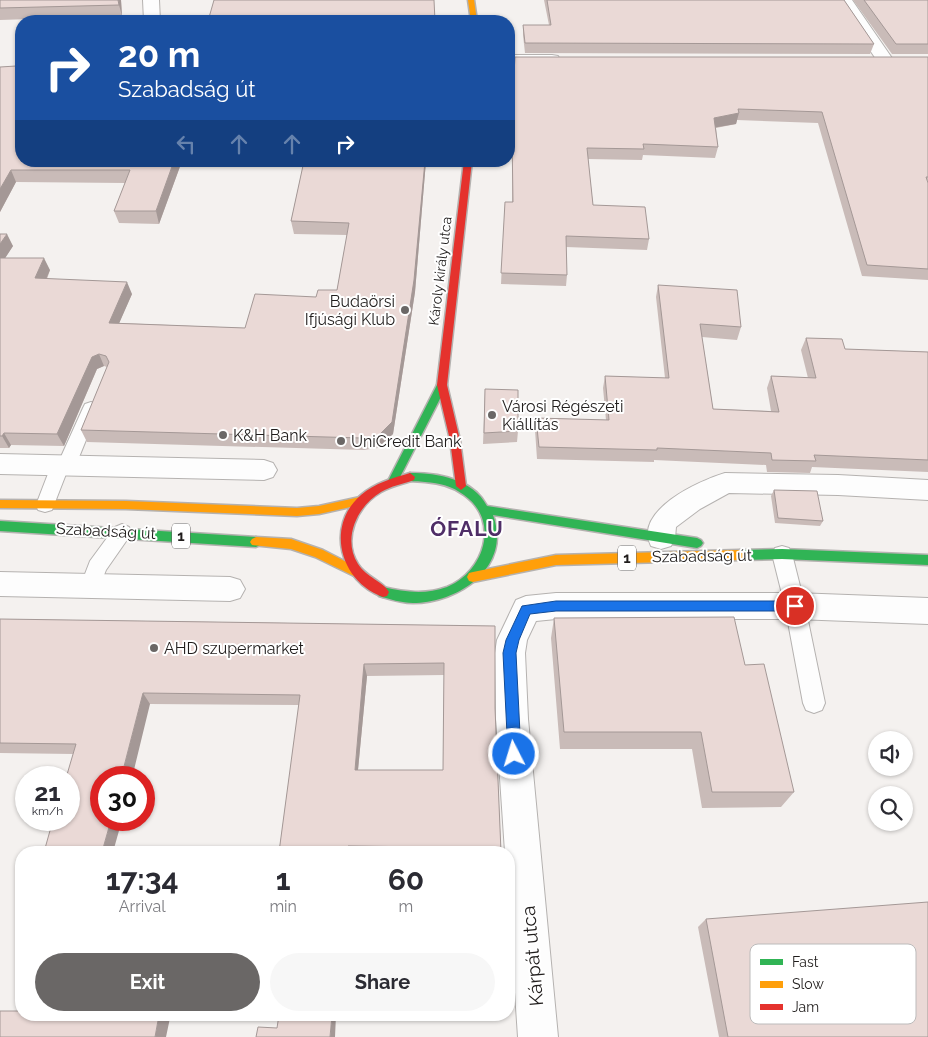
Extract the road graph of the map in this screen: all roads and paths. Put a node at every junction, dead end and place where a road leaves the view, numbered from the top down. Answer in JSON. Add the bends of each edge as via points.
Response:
{"nodes":[{"id":1,"x":151,"y":0,"type":"edge"},
{"id":2,"x":471,"y":0,"type":"edge"},
{"id":3,"x":844,"y":0,"type":"edge"},
{"id":4,"x":152,"y":15,"type":"edge"},
{"id":5,"x":473,"y":15,"type":"edge"},
{"id":6,"x":515,"y":60,"type":"edge"},
{"id":7,"x":570,"y":60,"type":"edge"},
{"id":8,"x":866,"y":61,"type":"edge"},
{"id":9,"x":467,"y":167,"type":"edge"},
{"id":10,"x":442,"y":385,"type":"junction"},
{"id":11,"x":98,"y":391,"type":"edge"},
{"id":12,"x":0,"y":464,"type":"edge"},
{"id":13,"x":63,"y":466,"type":"junction"},
{"id":14,"x":264,"y":470,"type":"dead end"},
{"id":15,"x":393,"y":481,"type":"junction"},
{"id":16,"x":461,"y":486,"type":"junction"},
{"id":17,"x":928,"y":490,"type":"edge"},
{"id":18,"x":360,"y":501,"type":"junction"},
{"id":19,"x":0,"y":504,"type":"edge"},
{"id":20,"x":45,"y":505,"type":"junction"},
{"id":21,"x":486,"y":510,"type":"junction"},
{"id":22,"x":0,"y":526,"type":"edge"},
{"id":23,"x":122,"y":532,"type":"junction"},
{"id":24,"x":661,"y":538,"type":"junction"},
{"id":25,"x":782,"y":554,"type":"junction"},
{"id":26,"x":928,"y":560,"type":"edge"},
{"id":27,"x":356,"y":572,"type":"junction"},
{"id":28,"x":473,"y":577,"type":"junction"},
{"id":29,"x":0,"y":584,"type":"edge"},
{"id":30,"x":90,"y":587,"type":"junction"},
{"id":31,"x":230,"y":590,"type":"dead end"},
{"id":32,"x":795,"y":606,"type":"junction"},
{"id":33,"x":928,"y":611,"type":"edge"},
{"id":34,"x":814,"y":703,"type":"dead end"},
{"id":35,"x":538,"y":1037,"type":"edge"}],
"edges":[{"from":1,"to":4,"type":"street"},
{"from":2,"to":5,"type":"main road"},
{"from":3,"to":8,"type":"street","via":[[894,61]]},
{"from":6,"to":7,"type":"street"},
{"from":9,"to":10,"type":"main road","name":"Károly király utca"},
{"from":10,"to":15,"type":"main road","name":"Károly király utca"},
{"from":10,"to":16,"type":"main road","name":"Károly király utca","via":[[455,440]]},
{"from":11,"to":13,"type":"lane"},
{"from":12,"to":13,"type":"street"},
{"from":13,"to":14,"type":"street"},
{"from":13,"to":20,"type":"lane"},
{"from":15,"to":16,"type":"main road","number":"1","via":[[428,477]]},
{"from":15,"to":18,"type":"main road","number":"1"},
{"from":16,"to":21,"type":"main road","number":"1"},
{"from":17,"to":24,"type":"street","name":"Szabadság út","via":[[725,483],[690,501],[663,522]]},
{"from":18,"to":20,"type":"main road","name":"Szabadság út","number":"1","via":[[297,512]]},
{"from":18,"to":27,"type":"main road","number":"1","via":[[344,528],[343,544]]},
{"from":19,"to":20,"type":"main road","name":"Szabadság út","number":"1"},
{"from":21,"to":24,"type":"main road","name":"Szabadság út","number":"1"},
{"from":21,"to":28,"type":"main road","number":"1","via":[[491,521],[492,544],[489,556]]},
{"from":22,"to":23,"type":"main road","name":"Szabadság út","number":"1"},
{"from":23,"to":27,"type":"main road","name":"Szabadság út","number":"1","via":[[291,544]]},
{"from":23,"to":30,"type":"lane","via":[[97,567]]},
{"from":24,"to":25,"type":"main road","name":"Szabadság út","number":"1"},
{"from":25,"to":26,"type":"main road","name":"Szabadság út","number":"1"},
{"from":25,"to":28,"type":"main road","name":"Szabadság út","number":"1","via":[[556,560]]},
{"from":25,"to":32,"type":"lane"},
{"from":27,"to":28,"type":"main road","number":"1","via":[[380,590],[412,598],[446,593]]},
{"from":29,"to":30,"type":"street"},
{"from":30,"to":31,"type":"street"},
{"from":32,"to":33,"type":"street"},
{"from":32,"to":34,"type":"lane"},
{"from":32,"to":35,"type":"street","name":"Kárpát utca","via":[[556,606],[526,609],[512,640],[510,653],[512,719]]}]}
